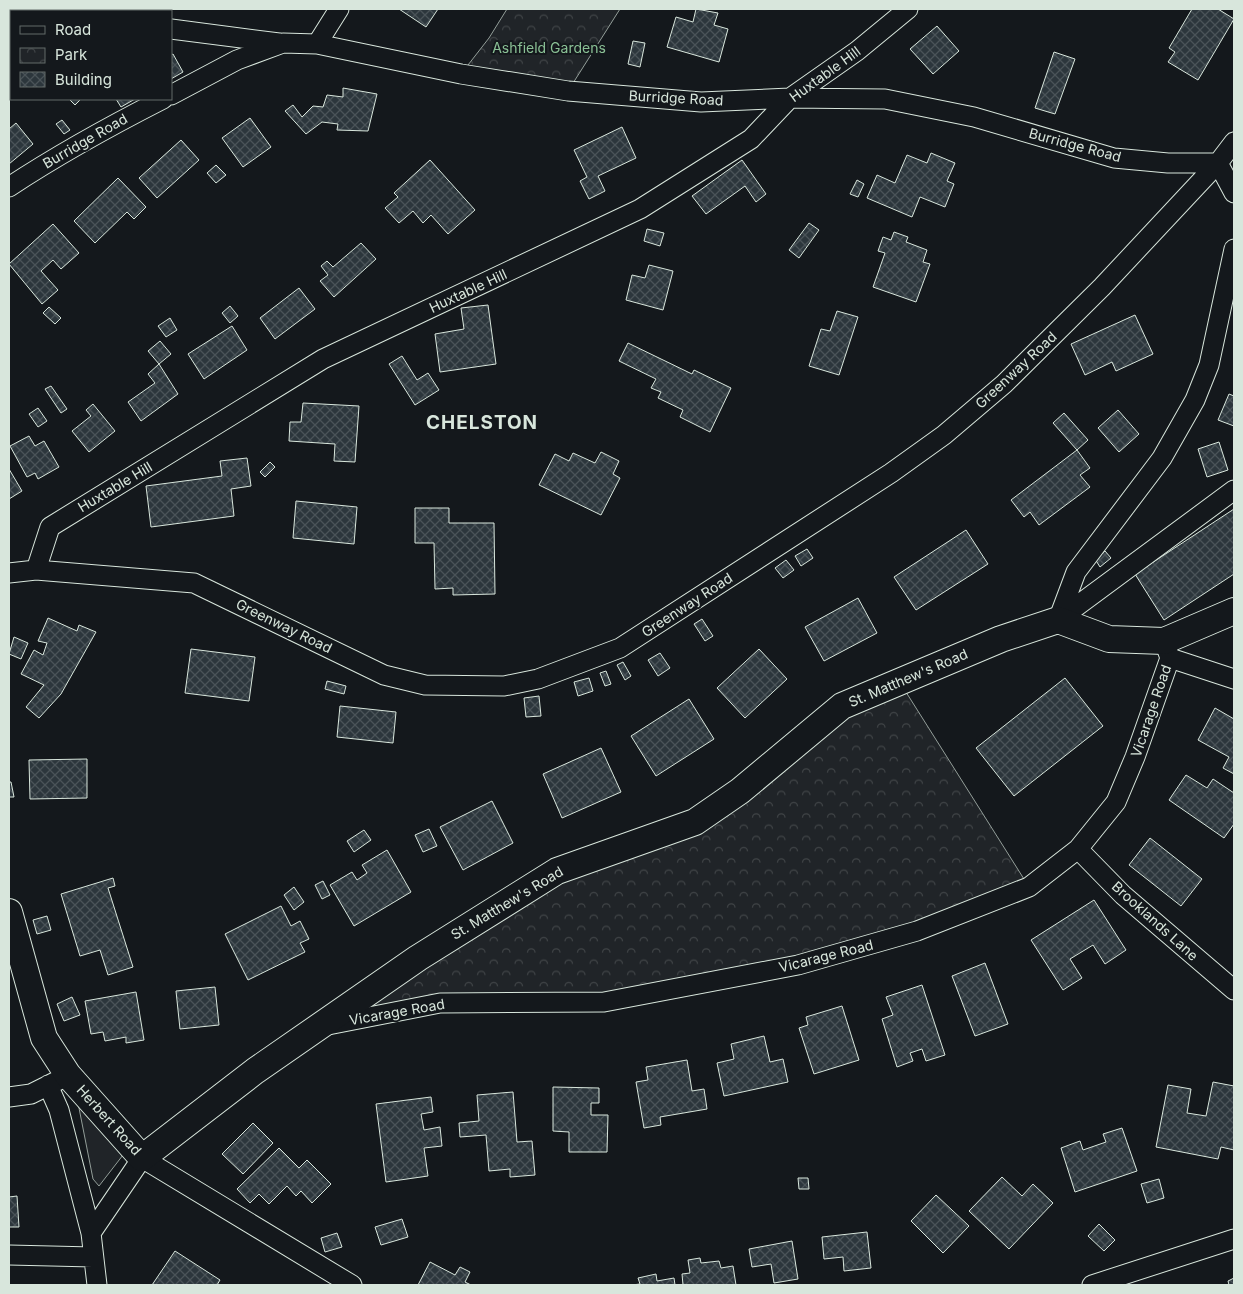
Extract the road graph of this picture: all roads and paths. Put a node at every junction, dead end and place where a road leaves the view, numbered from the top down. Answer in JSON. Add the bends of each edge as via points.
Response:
{"nodes":[{"id":1,"x":339,"y":9,"type":"edge"},
{"id":2,"x":908,"y":9,"type":"edge"},
{"id":3,"x":172,"y":29,"type":"edge"},
{"id":4,"x":283,"y":44,"type":"junction"},
{"id":5,"x":317,"y":44,"type":"junction"},
{"id":6,"x":172,"y":93,"type":"edge"},
{"id":7,"x":790,"y":98,"type":"junction"},
{"id":8,"x":161,"y":100,"type":"edge"},
{"id":9,"x":1234,"y":142,"type":"edge"},
{"id":10,"x":1218,"y":163,"type":"junction"},
{"id":11,"x":9,"y":187,"type":"edge"},
{"id":12,"x":1234,"y":193,"type":"edge"},
{"id":13,"x":1234,"y":248,"type":"edge"},
{"id":14,"x":1234,"y":490,"type":"edge"},
{"id":15,"x":36,"y":570,"type":"junction"},
{"id":16,"x":9,"y":573,"type":"edge"},
{"id":17,"x":1234,"y":611,"type":"edge"},
{"id":18,"x":1058,"y":620,"type":"junction"},
{"id":19,"x":1167,"y":649,"type":"junction"},
{"id":20,"x":1234,"y":679,"type":"edge"},
{"id":21,"x":1078,"y":849,"type":"junction"},
{"id":22,"x":9,"y":912,"type":"edge"},
{"id":23,"x":1234,"y":990,"type":"edge"},
{"id":24,"x":324,"y":1026,"type":"junction"},
{"id":25,"x":58,"y":1080,"type":"junction"},
{"id":26,"x":9,"y":1097,"type":"edge"},
{"id":27,"x":142,"y":1158,"type":"junction"},
{"id":28,"x":91,"y":1233,"type":"junction"},
{"id":29,"x":1234,"y":1239,"type":"edge"},
{"id":30,"x":9,"y":1255,"type":"edge"},
{"id":31,"x":93,"y":1257,"type":"junction"},
{"id":32,"x":97,"y":1285,"type":"edge"},
{"id":33,"x":352,"y":1285,"type":"edge"},
{"id":34,"x":1092,"y":1285,"type":"edge"}],
"edges":[{"from":1,"to":5,"type":"street"},
{"from":2,"to":7,"type":"street","name":"Huxtable Hill","via":[[857,51]]},
{"from":3,"to":4,"type":"street"},
{"from":4,"to":5,"type":"street","name":"Burridge Road"},
{"from":4,"to":6,"type":"street","name":"Burridge Road","via":[[237,60]]},
{"from":5,"to":7,"type":"street","name":"Burridge Road","via":[[461,74],[568,90],[701,102]]},
{"from":7,"to":10,"type":"street","name":"Burridge Road","via":[[885,99],[974,117],[1114,158]]},
{"from":7,"to":15,"type":"street","name":"Huxtable Hill","via":[[751,139],[640,209],[323,359],[50,527]]},
{"from":8,"to":11,"type":"street","name":"Burridge Road","via":[[86,138]]},
{"from":9,"to":10,"type":"street","name":"Greenway Road"},
{"from":10,"to":12,"type":"street"},
{"from":10,"to":15,"type":"street","name":"Greenway Road","via":[[1102,287],[1004,384],[944,435],[891,474],[620,648],[538,679],[504,686],[425,685],[384,675],[194,583]]},
{"from":13,"to":18,"type":"street","via":[[1209,365],[1195,400],[1162,458],[1076,572]]},
{"from":14,"to":18,"type":"street"},
{"from":15,"to":16,"type":"street","name":"Greenway Road"},
{"from":17,"to":19,"type":"street"},
{"from":18,"to":19,"type":"street","via":[[1109,639]]},
{"from":18,"to":24,"type":"street","name":"St. Matthew's Road","via":[[1001,639],[842,706],[740,791],[695,822],[557,871],[418,958]]},
{"from":19,"to":20,"type":"street"},
{"from":19,"to":21,"type":"street","name":"Vicarage Road","via":[[1135,757],[1116,802]]},
{"from":21,"to":23,"type":"street","name":"Brooklands Lane","via":[[1123,895]]},
{"from":21,"to":24,"type":"street","name":"Vicarage Road","via":[[1029,888],[917,931],[798,965],[604,1002],[440,1003]]},
{"from":22,"to":25,"type":"street","name":"Herbert Road"},
{"from":24,"to":27,"type":"street","name":"St. Matthew's Road","via":[[255,1071]]},
{"from":25,"to":26,"type":"street","via":[[31,1094]]},
{"from":25,"to":27,"type":"street","name":"Herbert Road"},
{"from":25,"to":28,"type":"street","via":[[59,1110]]},
{"from":27,"to":28,"type":"street"},
{"from":27,"to":33,"type":"street","name":"Herbert Road"},
{"from":28,"to":31,"type":"street"},
{"from":29,"to":34,"type":"street"},
{"from":30,"to":31,"type":"street"},
{"from":31,"to":32,"type":"street"}]}
